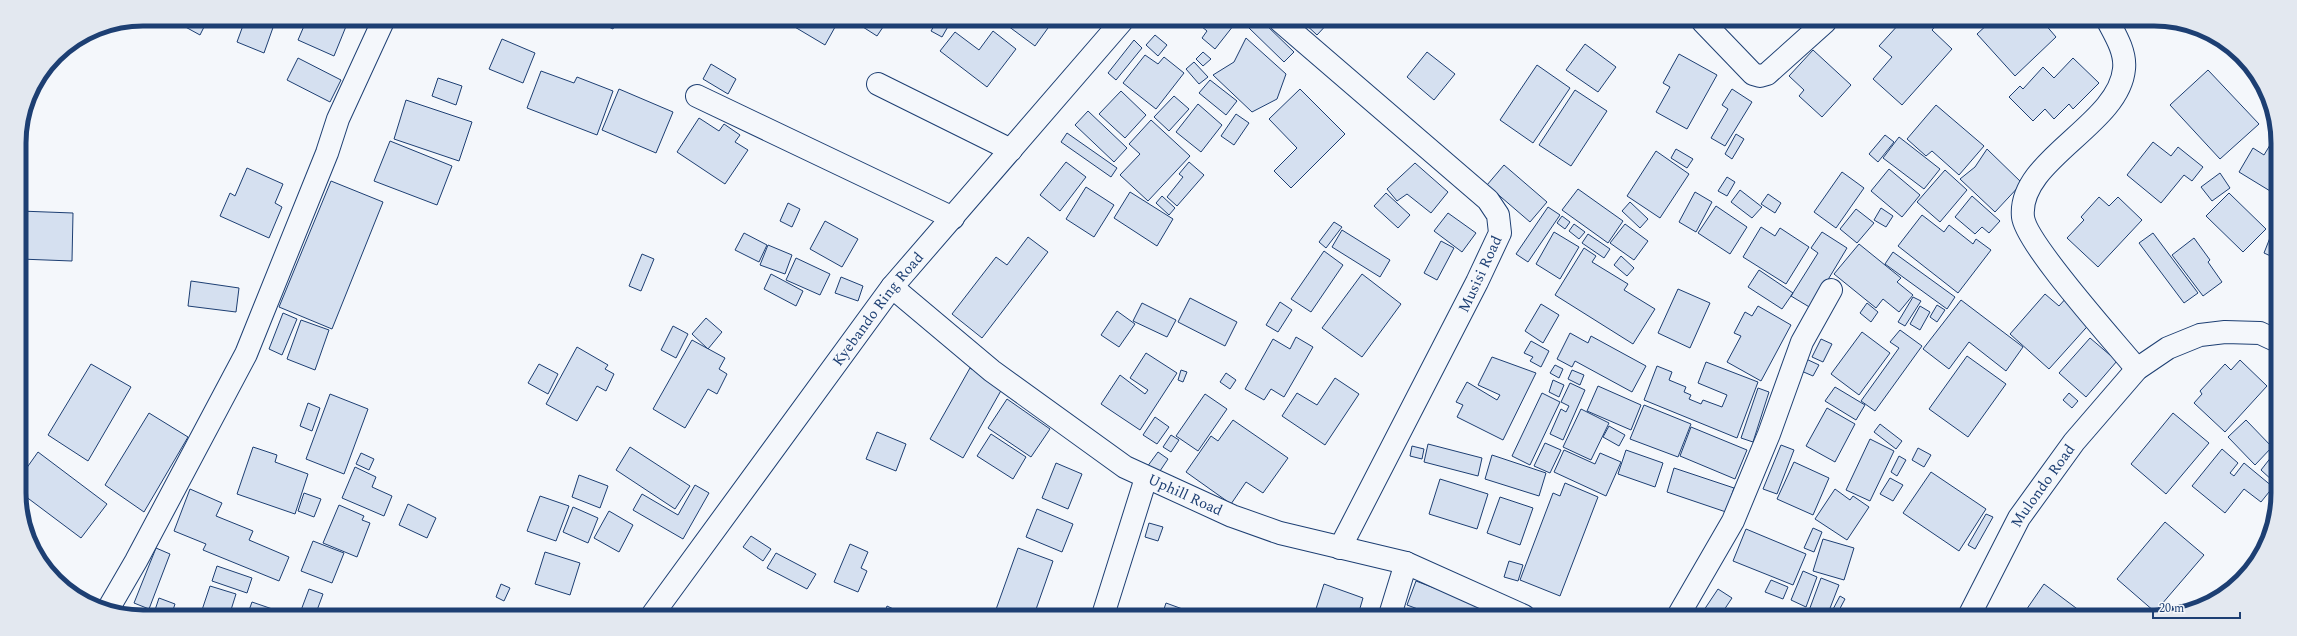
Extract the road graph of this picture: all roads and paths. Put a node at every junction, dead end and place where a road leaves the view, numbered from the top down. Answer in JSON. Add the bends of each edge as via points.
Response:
{"nodes":[{"id":1,"x":381,"y":26,"type":"edge"},
{"id":2,"x":1118,"y":26,"type":"edge"},
{"id":3,"x":1286,"y":26,"type":"edge"},
{"id":4,"x":1707,"y":26,"type":"edge"},
{"id":5,"x":1821,"y":26,"type":"edge"},
{"id":6,"x":2110,"y":26,"type":"edge"},
{"id":7,"x":878,"y":84,"type":"dead end"},
{"id":8,"x":696,"y":96,"type":"dead end"},
{"id":9,"x":1011,"y":150,"type":"junction"},
{"id":10,"x":953,"y":218,"type":"junction"},
{"id":11,"x":892,"y":287,"type":"junction"},
{"id":12,"x":1830,"y":290,"type":"dead end"},
{"id":13,"x":2271,"y":338,"type":"edge"},
{"id":14,"x":2137,"y":369,"type":"junction"},
{"id":15,"x":1146,"y":478,"type":"junction"},
{"id":16,"x":1340,"y":548,"type":"junction"},
{"id":17,"x":1406,"y":563,"type":"junction"},
{"id":18,"x":110,"y":605,"type":"edge"},
{"id":19,"x":656,"y":610,"type":"edge"},
{"id":20,"x":1105,"y":610,"type":"edge"},
{"id":21,"x":1392,"y":610,"type":"edge"},
{"id":22,"x":1511,"y":610,"type":"edge"},
{"id":23,"x":1681,"y":610,"type":"edge"},
{"id":24,"x":1972,"y":610,"type":"edge"}],
"edges":[{"from":1,"to":18,"type":"street","via":[[338,119],[246,354]]},
{"from":2,"to":9,"type":"street","name":"Kyebando Ring Road"},
{"from":3,"to":16,"type":"street","name":"Musisi Road","via":[[1488,200],[1498,215],[1500,232],[1477,282]]},
{"from":4,"to":5,"type":"street","via":[[1753,74],[1760,76],[1767,74]]},
{"from":6,"to":14,"type":"street","via":[[2121,47],[2125,68],[2118,92],[2041,171],[2026,194],[2023,217],[2033,239],[2061,278]]},
{"from":7,"to":9,"type":"street"},
{"from":8,"to":10,"type":"street"},
{"from":9,"to":10,"type":"street","name":"Kyebando Ring Road"},
{"from":10,"to":11,"type":"street","name":"Kyebando Ring Road"},
{"from":11,"to":15,"type":"street","name":"Uphill Road","via":[[992,371],[1124,467]]},
{"from":11,"to":19,"type":"street","name":"Kyebando Ring Road"},
{"from":12,"to":23,"type":"street","via":[[1802,342],[1769,434],[1733,521]]},
{"from":13,"to":14,"type":"street","name":"Mulondo Road","via":[[2260,333],[2225,332],[2200,335],[2168,348]]},
{"from":14,"to":24,"type":"street","name":"Mulondo Road","via":[[2074,442],[2019,518]]},
{"from":15,"to":16,"type":"street","name":"Uphill Road","via":[[1232,516],[1280,533]]},
{"from":15,"to":20,"type":"street"},
{"from":16,"to":17,"type":"street","name":"Uphill Road"},
{"from":17,"to":21,"type":"street"},
{"from":17,"to":22,"type":"street","name":"Uphill Road"}]}
